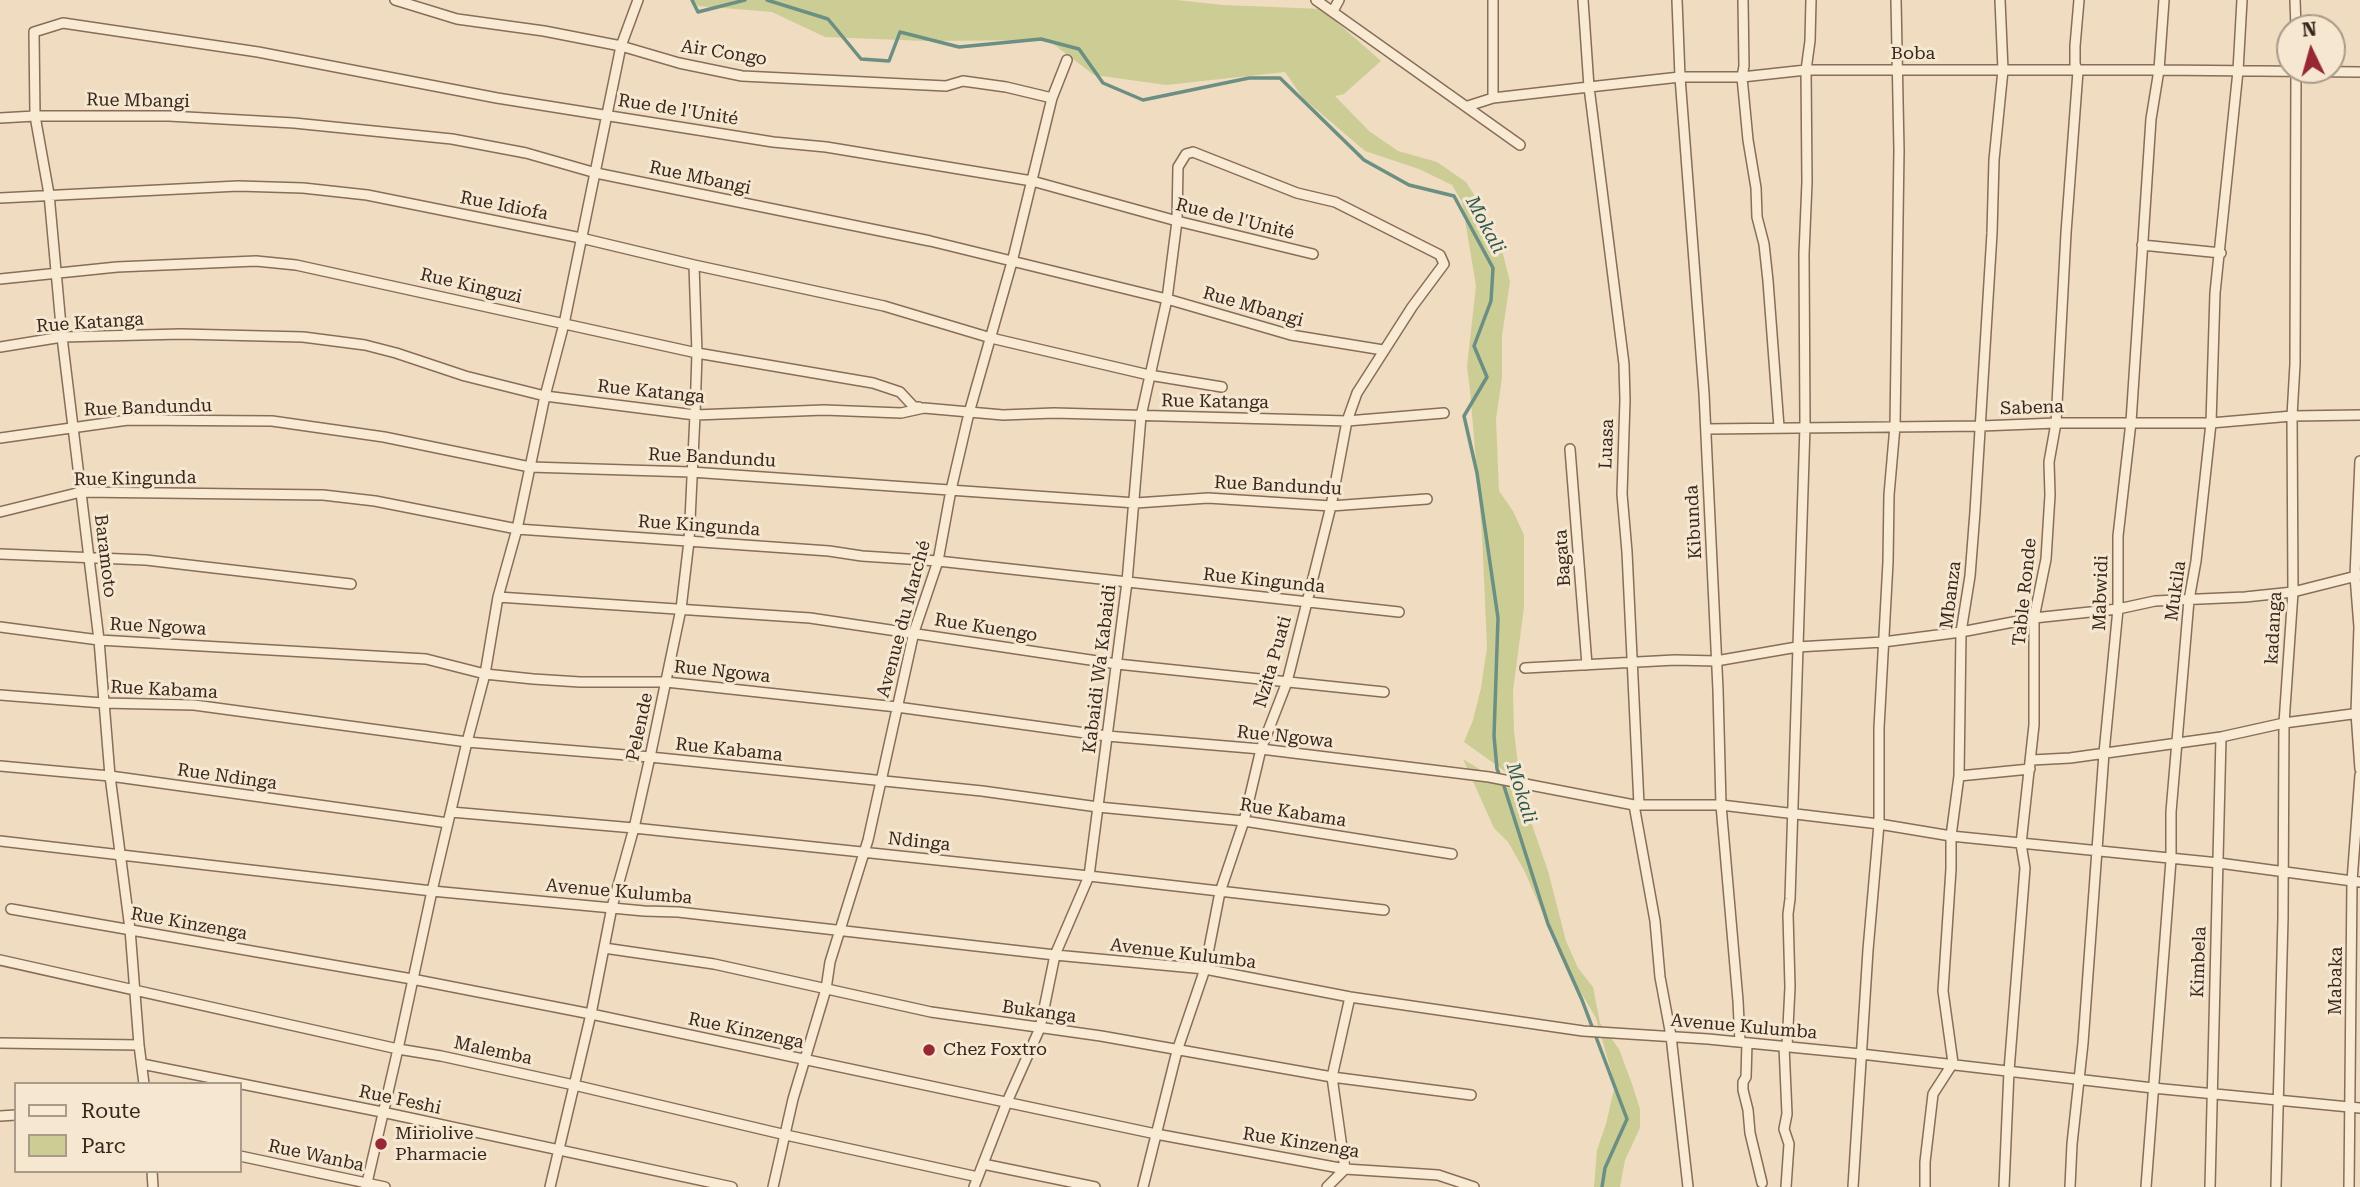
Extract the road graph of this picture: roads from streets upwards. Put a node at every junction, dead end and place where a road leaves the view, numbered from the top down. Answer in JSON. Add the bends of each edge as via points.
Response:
{"nodes":[{"id":1,"x":395,"y":0,"type":"edge"},
{"id":2,"x":638,"y":0,"type":"edge"},
{"id":3,"x":1316,"y":0,"type":"edge"},
{"id":4,"x":1339,"y":0,"type":"edge"},
{"id":5,"x":1493,"y":0,"type":"edge"},
{"id":6,"x":1583,"y":0,"type":"edge"},
{"id":7,"x":1677,"y":0,"type":"edge"},
{"id":8,"x":1743,"y":0,"type":"edge"},
{"id":9,"x":1811,"y":0,"type":"edge"},
{"id":10,"x":1896,"y":0,"type":"edge"},
{"id":11,"x":2000,"y":0,"type":"edge"},
{"id":12,"x":2079,"y":0,"type":"edge"},
{"id":13,"x":2164,"y":0,"type":"edge"},
{"id":14,"x":2242,"y":0,"type":"edge"},
{"id":15,"x":1333,"y":11,"type":"junction"},
{"id":16,"x":34,"y":32,"type":"joint"},
{"id":17,"x":621,"y":46,"type":"junction"},
{"id":18,"x":1067,"y":60,"type":"dead end"},
{"id":19,"x":1898,"y":69,"type":"junction"},
{"id":20,"x":1806,"y":70,"type":"junction"},
{"id":21,"x":2159,"y":70,"type":"junction"},
{"id":22,"x":2276,"y":70,"type":"edge"},
{"id":23,"x":2003,"y":71,"type":"junction"},
{"id":24,"x":2078,"y":71,"type":"junction"},
{"id":25,"x":2238,"y":71,"type":"junction"},
{"id":26,"x":1680,"y":77,"type":"junction"},
{"id":27,"x":1742,"y":77,"type":"junction"},
{"id":28,"x":2296,"y":84,"type":"edge"},
{"id":29,"x":1589,"y":87,"type":"junction"},
{"id":30,"x":1052,"y":98,"type":"junction"},
{"id":31,"x":1493,"y":98,"type":"junction"},
{"id":32,"x":1468,"y":106,"type":"junction"},
{"id":33,"x":608,"y":115,"type":"junction"},
{"id":34,"x":35,"y":116,"type":"junction"},
{"id":35,"x":0,"y":118,"type":"edge"},
{"id":36,"x":1520,"y":145,"type":"dead end"},
{"id":37,"x":1201,"y":153,"type":"joint"},
{"id":38,"x":596,"y":173,"type":"junction"},
{"id":39,"x":1032,"y":181,"type":"junction"},
{"id":40,"x":49,"y":194,"type":"junction"},
{"id":41,"x":0,"y":198,"type":"edge"},
{"id":42,"x":1177,"y":221,"type":"junction"},
{"id":43,"x":582,"y":238,"type":"junction"},
{"id":44,"x":2141,"y":245,"type":"junction"},
{"id":45,"x":2221,"y":253,"type":"junction"},
{"id":46,"x":1313,"y":254,"type":"dead end"},
{"id":47,"x":1012,"y":262,"type":"junction"},
{"id":48,"x":694,"y":265,"type":"junction"},
{"id":49,"x":55,"y":274,"type":"junction"},
{"id":50,"x":0,"y":279,"type":"edge"},
{"id":51,"x":1167,"y":299,"type":"junction"},
{"id":52,"x":564,"y":324,"type":"junction"},
{"id":53,"x":62,"y":337,"type":"junction"},
{"id":54,"x":991,"y":338,"type":"junction"},
{"id":55,"x":0,"y":347,"type":"edge"},
{"id":56,"x":1383,"y":350,"type":"junction"},
{"id":57,"x":697,"y":353,"type":"junction"},
{"id":58,"x":1149,"y":375,"type":"junction"},
{"id":59,"x":1222,"y":387,"type":"dead end"},
{"id":60,"x":545,"y":396,"type":"junction"},
{"id":61,"x":924,"y":408,"type":"junction"},
{"id":62,"x":969,"y":413,"type":"junction"},
{"id":63,"x":1444,"y":413,"type":"dead end"},
{"id":64,"x":695,"y":415,"type":"junction"},
{"id":65,"x":2360,"y":415,"type":"edge"},
{"id":66,"x":1142,"y":416,"type":"junction"},
{"id":67,"x":2292,"y":416,"type":"junction"},
{"id":68,"x":1348,"y":421,"type":"junction"},
{"id":69,"x":2056,"y":422,"type":"junction"},
{"id":70,"x":2131,"y":422,"type":"junction"},
{"id":71,"x":2211,"y":423,"type":"junction"},
{"id":72,"x":74,"y":426,"type":"junction"},
{"id":73,"x":1805,"y":426,"type":"junction"},
{"id":74,"x":1895,"y":426,"type":"junction"},
{"id":75,"x":1981,"y":426,"type":"junction"},
{"id":76,"x":1779,"y":427,"type":"junction"},
{"id":77,"x":1706,"y":429,"type":"junction"},
{"id":78,"x":0,"y":438,"type":"edge"},
{"id":79,"x":1570,"y":449,"type":"dead end"},
{"id":80,"x":2360,"y":461,"type":"edge"},
{"id":81,"x":530,"y":467,"type":"junction"},
{"id":82,"x":691,"y":472,"type":"junction"},
{"id":83,"x":951,"y":490,"type":"junction"},
{"id":84,"x":81,"y":492,"type":"junction"},
{"id":85,"x":1427,"y":499,"type":"dead end"},
{"id":86,"x":1136,"y":503,"type":"junction"},
{"id":87,"x":1331,"y":506,"type":"junction"},
{"id":88,"x":0,"y":512,"type":"edge"},
{"id":89,"x":517,"y":529,"type":"junction"},
{"id":90,"x":689,"y":541,"type":"junction"},
{"id":91,"x":0,"y":554,"type":"edge"},
{"id":92,"x":89,"y":558,"type":"junction"},
{"id":93,"x":938,"y":561,"type":"junction"},
{"id":94,"x":2357,"y":576,"type":"edge"},
{"id":95,"x":1127,"y":582,"type":"junction"},
{"id":96,"x":351,"y":584,"type":"dead end"},
{"id":97,"x":2292,"y":592,"type":"junction"},
{"id":98,"x":498,"y":597,"type":"junction"},
{"id":99,"x":2189,"y":600,"type":"junction"},
{"id":100,"x":1306,"y":601,"type":"junction"},
{"id":101,"x":681,"y":609,"type":"junction"},
{"id":102,"x":2118,"y":609,"type":"junction"},
{"id":103,"x":1399,"y":612,"type":"dead end"},
{"id":104,"x":2034,"y":618,"type":"junction"},
{"id":105,"x":0,"y":627,"type":"edge"},
{"id":106,"x":914,"y":632,"type":"junction"},
{"id":107,"x":1961,"y":632,"type":"junction"},
{"id":108,"x":99,"y":640,"type":"junction"},
{"id":109,"x":1883,"y":642,"type":"junction"},
{"id":110,"x":1797,"y":647,"type":"junction"},
{"id":111,"x":1632,"y":662,"type":"junction"},
{"id":112,"x":1716,"y":662,"type":"junction"},
{"id":113,"x":1117,"y":664,"type":"junction"},
{"id":114,"x":1587,"y":665,"type":"junction"},
{"id":115,"x":1525,"y":668,"type":"dead end"},
{"id":116,"x":485,"y":674,"type":"junction"},
{"id":117,"x":666,"y":682,"type":"junction"},
{"id":118,"x":1287,"y":682,"type":"junction"},
{"id":119,"x":1384,"y":692,"type":"dead end"},
{"id":120,"x":1,"y":694,"type":"edge"},
{"id":121,"x":103,"y":703,"type":"junction"},
{"id":122,"x":897,"y":707,"type":"junction"},
{"id":123,"x":2358,"y":713,"type":"edge"},
{"id":124,"x":2284,"y":723,"type":"junction"},
{"id":125,"x":1107,"y":736,"type":"junction"},
{"id":126,"x":2221,"y":737,"type":"junction"},
{"id":127,"x":467,"y":742,"type":"junction"},
{"id":128,"x":2177,"y":742,"type":"junction"},
{"id":129,"x":1261,"y":748,"type":"junction"},
{"id":130,"x":2104,"y":753,"type":"junction"},
{"id":131,"x":650,"y":757,"type":"junction"},
{"id":132,"x":0,"y":765,"type":"edge"},
{"id":133,"x":2031,"y":765,"type":"junction"},
{"id":134,"x":2360,"y":769,"type":"edge"},
{"id":135,"x":2360,"y":775,"type":"edge"},
{"id":136,"x":110,"y":776,"type":"junction"},
{"id":137,"x":1959,"y":776,"type":"junction"},
{"id":138,"x":880,"y":781,"type":"junction"},
{"id":139,"x":1637,"y":805,"type":"junction"},
{"id":140,"x":1721,"y":805,"type":"junction"},
{"id":141,"x":1098,"y":807,"type":"junction"},
{"id":142,"x":451,"y":812,"type":"junction"},
{"id":143,"x":1793,"y":814,"type":"junction"},
{"id":144,"x":1244,"y":821,"type":"junction"},
{"id":145,"x":448,"y":823,"type":"junction"},
{"id":146,"x":1879,"y":824,"type":"junction"},
{"id":147,"x":634,"y":828,"type":"junction"},
{"id":148,"x":1951,"y":836,"type":"junction"},
{"id":149,"x":0,"y":841,"type":"edge"},
{"id":150,"x":2021,"y":844,"type":"junction"},
{"id":151,"x":863,"y":852,"type":"junction"},
{"id":152,"x":2098,"y":852,"type":"junction"},
{"id":153,"x":119,"y":854,"type":"junction"},
{"id":154,"x":1452,"y":854,"type":"dead end"},
{"id":155,"x":2171,"y":860,"type":"junction"},
{"id":156,"x":2219,"y":863,"type":"junction"},
{"id":157,"x":2283,"y":873,"type":"junction"},
{"id":158,"x":1089,"y":876,"type":"junction"},
{"id":159,"x":2356,"y":881,"type":"edge"},
{"id":160,"x":432,"y":891,"type":"junction"},
{"id":161,"x":1220,"y":892,"type":"junction"},
{"id":162,"x":611,"y":907,"type":"junction"},
{"id":163,"x":11,"y":909,"type":"dead end"},
{"id":164,"x":1384,"y":910,"type":"dead end"},
{"id":165,"x":130,"y":929,"type":"junction"},
{"id":166,"x":840,"y":931,"type":"junction"},
{"id":167,"x":604,"y":948,"type":"junction"},
{"id":168,"x":1055,"y":955,"type":"junction"},
{"id":169,"x":0,"y":960,"type":"edge"},
{"id":170,"x":1205,"y":969,"type":"junction"},
{"id":171,"x":412,"y":979,"type":"junction"},
{"id":172,"x":826,"y":989,"type":"junction"},
{"id":173,"x":135,"y":991,"type":"junction"},
{"id":174,"x":1350,"y":997,"type":"junction"},
{"id":175,"x":591,"y":1014,"type":"junction"},
{"id":176,"x":1040,"y":1028,"type":"junction"},
{"id":177,"x":1671,"y":1036,"type":"junction"},
{"id":178,"x":1743,"y":1042,"type":"junction"},
{"id":179,"x":0,"y":1043,"type":"edge"},
{"id":180,"x":139,"y":1045,"type":"junction"},
{"id":181,"x":1786,"y":1047,"type":"junction"},
{"id":182,"x":398,"y":1049,"type":"junction"},
{"id":183,"x":1177,"y":1051,"type":"junction"},
{"id":184,"x":1861,"y":1054,"type":"junction"},
{"id":185,"x":804,"y":1059,"type":"junction"},
{"id":186,"x":1953,"y":1063,"type":"junction"},
{"id":187,"x":142,"y":1064,"type":"junction"},
{"id":188,"x":2009,"y":1070,"type":"junction"},
{"id":189,"x":1332,"y":1077,"type":"junction"},
{"id":190,"x":2078,"y":1079,"type":"junction"},
{"id":191,"x":144,"y":1082,"type":"edge"},
{"id":192,"x":232,"y":1082,"type":"edge"},
{"id":193,"x":242,"y":1084,"type":"edge"},
{"id":194,"x":574,"y":1085,"type":"junction"},
{"id":195,"x":2153,"y":1088,"type":"junction"},
{"id":196,"x":2211,"y":1094,"type":"junction"},
{"id":197,"x":1471,"y":1095,"type":"dead end"},
{"id":198,"x":2278,"y":1101,"type":"junction"},
{"id":199,"x":1007,"y":1102,"type":"junction"},
{"id":200,"x":2355,"y":1108,"type":"edge"},
{"id":201,"x":382,"y":1112,"type":"junction"},
{"id":202,"x":1156,"y":1134,"type":"junction"},
{"id":203,"x":786,"y":1135,"type":"junction"},
{"id":204,"x":559,"y":1150,"type":"junction"},
{"id":205,"x":242,"y":1156,"type":"edge"},
{"id":206,"x":983,"y":1164,"type":"junction"},
{"id":207,"x":1345,"y":1169,"type":"junction"},
{"id":208,"x":978,"y":1177,"type":"junction"},
{"id":209,"x":1762,"y":1183,"type":"dead end"},
{"id":210,"x":367,"y":1185,"type":"edge"},
{"id":211,"x":385,"y":1187,"type":"edge"},
{"id":212,"x":551,"y":1187,"type":"edge"},
{"id":213,"x":732,"y":1187,"type":"edge"},
{"id":214,"x":773,"y":1187,"type":"edge"},
{"id":215,"x":974,"y":1187,"type":"edge"},
{"id":216,"x":1095,"y":1187,"type":"edge"},
{"id":217,"x":1143,"y":1187,"type":"edge"},
{"id":218,"x":1327,"y":1187,"type":"edge"},
{"id":219,"x":1474,"y":1187,"type":"edge"},
{"id":220,"x":1688,"y":1187,"type":"edge"},
{"id":221,"x":1786,"y":1187,"type":"edge"},
{"id":222,"x":1853,"y":1187,"type":"edge"},
{"id":223,"x":1925,"y":1187,"type":"edge"},
{"id":224,"x":2004,"y":1187,"type":"edge"},
{"id":225,"x":2070,"y":1187,"type":"edge"},
{"id":226,"x":2146,"y":1187,"type":"edge"},
{"id":227,"x":2210,"y":1187,"type":"edge"},
{"id":228,"x":2276,"y":1187,"type":"edge"},
{"id":229,"x":2350,"y":1187,"type":"edge"}],
"edges":[{"from":1,"to":17,"type":"street","name":"Air Congo","via":[[457,19]]},
{"from":2,"to":17,"type":"street"},
{"from":3,"to":15,"type":"street"},
{"from":4,"to":15,"type":"street"},
{"from":5,"to":31,"type":"street"},
{"from":6,"to":29,"type":"street","name":"Luasa"},
{"from":7,"to":26,"type":"street","name":"Kibunda"},
{"from":8,"to":27,"type":"street"},
{"from":9,"to":20,"type":"street"},
{"from":10,"to":19,"type":"street"},
{"from":11,"to":23,"type":"street","name":"Mbanza"},
{"from":12,"to":24,"type":"street","name":"Table Ronde"},
{"from":13,"to":21,"type":"street","name":"Mabwidi"},
{"from":14,"to":25,"type":"street","name":"Mukila"},
{"from":15,"to":32,"type":"street"},
{"from":16,"to":33,"type":"street","name":"Rue de l'Unité","via":[[63,23],[258,52]]},
{"from":16,"to":34,"type":"street","name":"Baramoto"},
{"from":17,"to":30,"type":"street","name":"Air Congo","via":[[742,76],[946,86],[963,80]]},
{"from":17,"to":33,"type":"street"},
{"from":18,"to":30,"type":"street","name":"Avenue du Marché"},
{"from":19,"to":20,"type":"street","name":"Boba"},
{"from":19,"to":23,"type":"street","name":"Boba"},
{"from":19,"to":74,"type":"street"},
{"from":20,"to":27,"type":"street","name":"Boba"},
{"from":20,"to":73,"type":"street"},
{"from":21,"to":24,"type":"street","name":"Boba"},
{"from":21,"to":25,"type":"street","name":"Boba"},
{"from":21,"to":44,"type":"street","name":"Mabwidi"},
{"from":22,"to":25,"type":"street","name":"Boba"},
{"from":23,"to":24,"type":"street","name":"Boba"},
{"from":23,"to":75,"type":"street","name":"Mbanza"},
{"from":24,"to":69,"type":"street","name":"Table Ronde"},
{"from":25,"to":45,"type":"street","name":"Mukila"},
{"from":26,"to":27,"type":"street","name":"Boba"},
{"from":26,"to":29,"type":"street","name":"Boba"},
{"from":26,"to":77,"type":"street","name":"Kibunda"},
{"from":27,"to":76,"type":"street","via":[[1769,281]]},
{"from":28,"to":67,"type":"street","name":"kadanga"},
{"from":29,"to":31,"type":"street","name":"Boba"},
{"from":29,"to":111,"type":"street","name":"Luasa","via":[[1624,364],[1622,494]]},
{"from":30,"to":39,"type":"street","name":"Avenue du Marché"},
{"from":31,"to":32,"type":"street","name":"Boba"},
{"from":32,"to":36,"type":"street"},
{"from":33,"to":38,"type":"street"},
{"from":33,"to":39,"type":"street","name":"Rue de l'Unité"},
{"from":34,"to":35,"type":"street","name":"Rue Mbangi"},
{"from":34,"to":38,"type":"street","name":"Rue Mbangi","via":[[170,116],[452,139]]},
{"from":34,"to":40,"type":"street","name":"Baramoto"},
{"from":37,"to":42,"type":"street","name":"Kabaidi Wa Kabaidi","via":[[1186,154],[1178,167]]},
{"from":37,"to":56,"type":"street","name":"Nzita Puati","via":[[1297,193],[1335,202],[1440,255],[1444,264]]},
{"from":38,"to":43,"type":"street"},
{"from":38,"to":47,"type":"street","name":"Rue Mbangi"},
{"from":39,"to":42,"type":"street","name":"Rue de l'Unité"},
{"from":39,"to":47,"type":"street","name":"Avenue du Marché"},
{"from":40,"to":41,"type":"street","name":"Rue Idiofa"},
{"from":40,"to":43,"type":"street","name":"Rue Idiofa","via":[[238,186],[303,188],[367,195]]},
{"from":40,"to":49,"type":"street","name":"Baramoto"},
{"from":42,"to":46,"type":"street","name":"Rue de l'Unité"},
{"from":42,"to":51,"type":"street","name":"Kabaidi Wa Kabaidi"},
{"from":43,"to":48,"type":"street","name":"Rue Idiofa"},
{"from":43,"to":52,"type":"street"},
{"from":44,"to":45,"type":"street"},
{"from":44,"to":70,"type":"street","name":"Mabwidi"},
{"from":45,"to":71,"type":"street","name":"Mukila","via":[[2215,293]]},
{"from":47,"to":51,"type":"street","name":"Rue Mbangi"},
{"from":47,"to":54,"type":"street","name":"Avenue du Marché"},
{"from":48,"to":54,"type":"street","name":"Rue Idiofa","via":[[884,306]]},
{"from":48,"to":57,"type":"street","name":"Pelende"},
{"from":49,"to":50,"type":"street","name":"Rue Kinguzi"},
{"from":49,"to":52,"type":"street","name":"Rue Kinguzi","via":[[256,261],[296,265]]},
{"from":49,"to":53,"type":"street","name":"Baramoto"},
{"from":51,"to":56,"type":"street","name":"Rue Mbangi","via":[[1290,335]]},
{"from":51,"to":58,"type":"street","name":"Kabaidi Wa Kabaidi"},
{"from":52,"to":57,"type":"street","name":"Rue Kinguzi"},
{"from":52,"to":60,"type":"street"},
{"from":53,"to":55,"type":"street","name":"Rue Katanga"},
{"from":53,"to":60,"type":"street","name":"Rue Katanga","via":[[303,337],[365,345]]},
{"from":53,"to":72,"type":"street","name":"Baramoto"},
{"from":54,"to":58,"type":"street","name":"Rue Idiofa"},
{"from":54,"to":62,"type":"street","name":"Avenue du Marché"},
{"from":56,"to":68,"type":"street","name":"Nzita Puati","via":[[1357,393]]},
{"from":57,"to":61,"type":"street","name":"Rue Kinguzi","via":[[873,383],[900,392],[914,407]]},
{"from":57,"to":64,"type":"street","name":"Pelende"},
{"from":58,"to":59,"type":"street","name":"Rue Idiofa"},
{"from":58,"to":66,"type":"street","name":"Kabaidi Wa Kabaidi"},
{"from":60,"to":64,"type":"street","name":"Rue Katanga"},
{"from":60,"to":81,"type":"street"},
{"from":61,"to":62,"type":"street","name":"Rue Katanga"},
{"from":61,"to":64,"type":"street","name":"Rue Katanga"},
{"from":62,"to":66,"type":"street","name":"Rue Katanga"},
{"from":62,"to":83,"type":"street","name":"Avenue du Marché"},
{"from":63,"to":68,"type":"street","name":"Rue Katanga"},
{"from":64,"to":82,"type":"street","name":"Pelende"},
{"from":65,"to":67,"type":"street","name":"Sabena"},
{"from":66,"to":68,"type":"street","name":"Rue Katanga"},
{"from":66,"to":86,"type":"street","name":"Kabaidi Wa Kabaidi"},
{"from":67,"to":71,"type":"street","name":"Sabena"},
{"from":67,"to":97,"type":"street","name":"kadanga"},
{"from":68,"to":87,"type":"street","name":"Nzita Puati"},
{"from":69,"to":70,"type":"street","name":"Sabena"},
{"from":69,"to":75,"type":"street","name":"Sabena"},
{"from":69,"to":104,"type":"street","name":"Table Ronde","via":[[2049,462],[2046,559]]},
{"from":70,"to":71,"type":"street","name":"Sabena"},
{"from":70,"to":102,"type":"street","name":"Mabwidi","via":[[2118,536]]},
{"from":71,"to":99,"type":"street","name":"Mukila"},
{"from":72,"to":78,"type":"street","name":"Rue Bandundu"},
{"from":72,"to":81,"type":"street","name":"Rue Bandundu","via":[[128,420],[272,421],[384,437]]},
{"from":72,"to":84,"type":"street","name":"Baramoto"},
{"from":73,"to":74,"type":"street","name":"Sabena"},
{"from":73,"to":76,"type":"street","name":"Sabena"},
{"from":73,"to":110,"type":"street"},
{"from":74,"to":75,"type":"street","name":"Sabena"},
{"from":74,"to":109,"type":"street"},
{"from":75,"to":107,"type":"street","name":"Mbanza","via":[[1970,576]]},
{"from":76,"to":77,"type":"street","name":"Sabena"},
{"from":77,"to":112,"type":"street","name":"Kibunda"},
{"from":79,"to":114,"type":"street","name":"Bagata"},
{"from":80,"to":94,"type":"street"},
{"from":81,"to":82,"type":"street","name":"Rue Bandundu"},
{"from":81,"to":89,"type":"street"},
{"from":82,"to":83,"type":"street","name":"Rue Bandundu"},
{"from":82,"to":90,"type":"street","name":"Pelende"},
{"from":83,"to":86,"type":"street","name":"Rue Bandundu"},
{"from":83,"to":93,"type":"street","name":"Avenue du Marché"},
{"from":84,"to":88,"type":"street","name":"Rue Kingunda"},
{"from":84,"to":89,"type":"street","name":"Rue Kingunda","via":[[323,495],[374,500]]},
{"from":84,"to":92,"type":"street","name":"Baramoto"},
{"from":85,"to":87,"type":"street","name":"Rue Bandundu"},
{"from":86,"to":87,"type":"street","name":"Rue Bandundu","via":[[1208,498]]},
{"from":86,"to":95,"type":"street","name":"Kabaidi Wa Kabaidi"},
{"from":87,"to":100,"type":"street","name":"Nzita Puati"},
{"from":89,"to":90,"type":"street","name":"Rue Kingunda"},
{"from":89,"to":98,"type":"street"},
{"from":90,"to":93,"type":"street","name":"Rue Kingunda"},
{"from":90,"to":101,"type":"street","name":"Pelende"},
{"from":91,"to":92,"type":"street"},
{"from":92,"to":96,"type":"street","via":[[146,560]]},
{"from":92,"to":108,"type":"street","name":"Baramoto"},
{"from":93,"to":95,"type":"street","name":"Rue Kingunda"},
{"from":93,"to":106,"type":"street","name":"Avenue du Marché"},
{"from":94,"to":97,"type":"street"},
{"from":94,"to":123,"type":"street"},
{"from":95,"to":100,"type":"street","name":"Rue Kingunda"},
{"from":95,"to":113,"type":"street","name":"Kabaidi Wa Kabaidi"},
{"from":97,"to":99,"type":"street"},
{"from":97,"to":124,"type":"street","name":"kadanga"},
{"from":98,"to":101,"type":"street","name":"Rue Kuengo"},
{"from":98,"to":116,"type":"street"},
{"from":99,"to":102,"type":"street"},
{"from":99,"to":128,"type":"street","name":"Mukila"},
{"from":100,"to":103,"type":"street","name":"Rue Kingunda"},
{"from":100,"to":118,"type":"street","name":"Nzita Puati"},
{"from":101,"to":106,"type":"street","name":"Rue Kuengo","via":[[810,618]]},
{"from":101,"to":117,"type":"street","name":"Pelende"},
{"from":102,"to":104,"type":"street"},
{"from":102,"to":130,"type":"street","name":"Mabwidi"},
{"from":104,"to":107,"type":"street"},
{"from":104,"to":133,"type":"street","name":"Table Ronde"},
{"from":105,"to":108,"type":"street","name":"Rue Ngowa"},
{"from":106,"to":113,"type":"street","name":"Rue Kuengo"},
{"from":106,"to":122,"type":"street","name":"Avenue du Marché"},
{"from":107,"to":109,"type":"street"},
{"from":107,"to":137,"type":"street","name":"Mbanza"},
{"from":108,"to":116,"type":"street","name":"Rue Ngowa","via":[[426,659]]},
{"from":108,"to":121,"type":"street","name":"Baramoto"},
{"from":109,"to":110,"type":"street"},
{"from":109,"to":146,"type":"street"},
{"from":110,"to":112,"type":"street"},
{"from":110,"to":143,"type":"street"},
{"from":111,"to":112,"type":"street"},
{"from":111,"to":114,"type":"street"},
{"from":111,"to":139,"type":"street","name":"Luasa"},
{"from":112,"to":140,"type":"street","name":"Kibunda"},
{"from":113,"to":118,"type":"street","name":"Rue Kuengo"},
{"from":113,"to":125,"type":"street","name":"Kabaidi Wa Kabaidi"},
{"from":114,"to":115,"type":"street"},
{"from":116,"to":117,"type":"street","name":"Rue Ngowa","via":[[580,682]]},
{"from":116,"to":127,"type":"street"},
{"from":117,"to":122,"type":"street","name":"Rue Ngowa"},
{"from":117,"to":131,"type":"street","name":"Pelende"},
{"from":118,"to":119,"type":"street","name":"Rue Kuengo"},
{"from":118,"to":129,"type":"street","name":"Nzita Puati"},
{"from":120,"to":121,"type":"street","name":"Rue Kabama"},
{"from":121,"to":127,"type":"street","name":"Rue Kabama","via":[[194,705]]},
{"from":121,"to":136,"type":"street","name":"Baramoto"},
{"from":122,"to":125,"type":"street","name":"Rue Ngowa"},
{"from":122,"to":138,"type":"street","name":"Avenue du Marché"},
{"from":123,"to":124,"type":"street"},
{"from":123,"to":134,"type":"street"},
{"from":124,"to":126,"type":"street"},
{"from":124,"to":157,"type":"street","name":"kadanga"},
{"from":125,"to":129,"type":"street","name":"Rue Ngowa"},
{"from":125,"to":141,"type":"street","name":"Kabaidi Wa Kabaidi"},
{"from":126,"to":128,"type":"street"},
{"from":126,"to":156,"type":"street","name":"Kimbela"},
{"from":127,"to":131,"type":"street","name":"Rue Kabama"},
{"from":127,"to":142,"type":"street"},
{"from":128,"to":130,"type":"street"},
{"from":128,"to":155,"type":"street","name":"Mukila"},
{"from":129,"to":139,"type":"street","name":"Rue Ngowa","via":[[1489,777]]},
{"from":129,"to":144,"type":"street","name":"Nzita Puati"},
{"from":130,"to":133,"type":"street"},
{"from":130,"to":152,"type":"street","name":"Mabwidi"},
{"from":131,"to":138,"type":"street","name":"Rue Kabama"},
{"from":131,"to":147,"type":"street","name":"Pelende"},
{"from":132,"to":136,"type":"street","name":"Rue Ndinga"},
{"from":133,"to":137,"type":"street"},
{"from":133,"to":150,"type":"street","name":"Table Ronde"},
{"from":135,"to":159,"type":"street","name":"Mabaka"},
{"from":136,"to":145,"type":"street","name":"Rue Ndinga"},
{"from":136,"to":153,"type":"street","name":"Baramoto"},
{"from":137,"to":148,"type":"street","name":"Mbanza"},
{"from":138,"to":141,"type":"street","name":"Rue Kabama"},
{"from":138,"to":151,"type":"street","name":"Avenue du Marché"},
{"from":139,"to":140,"type":"street","name":"Rue Ngowa"},
{"from":139,"to":177,"type":"street","name":"Luasa"},
{"from":140,"to":143,"type":"street","name":"Rue Ngowa"},
{"from":140,"to":178,"type":"street","name":"Kibunda"},
{"from":141,"to":144,"type":"street","name":"Rue Kabama"},
{"from":141,"to":158,"type":"street","name":"Kabaidi Wa Kabaidi"},
{"from":142,"to":145,"type":"street"},
{"from":142,"to":147,"type":"street","name":"Ndinga"},
{"from":143,"to":146,"type":"street","name":"Rue Ngowa"},
{"from":143,"to":181,"type":"street"},
{"from":144,"to":154,"type":"street","name":"Rue Kabama"},
{"from":144,"to":161,"type":"street","name":"Nzita Puati"},
{"from":145,"to":160,"type":"street"},
{"from":146,"to":148,"type":"street","name":"Rue Ngowa"},
{"from":146,"to":184,"type":"street"},
{"from":147,"to":151,"type":"street","name":"Ndinga"},
{"from":147,"to":162,"type":"street","name":"Pelende"},
{"from":148,"to":150,"type":"street","name":"Rue Ngowa"},
{"from":148,"to":186,"type":"street","name":"Mbanza","via":[[1943,992]]},
{"from":149,"to":153,"type":"street","name":"Avenue Kulumba"},
{"from":150,"to":152,"type":"street","name":"Rue Ngowa"},
{"from":150,"to":188,"type":"street","name":"Table Ronde","via":[[2025,869]]},
{"from":151,"to":158,"type":"street","name":"Ndinga"},
{"from":151,"to":166,"type":"street","name":"Avenue du Marché"},
{"from":152,"to":155,"type":"street","name":"Rue Ngowa"},
{"from":152,"to":190,"type":"street","name":"Mabwidi"},
{"from":153,"to":160,"type":"street","name":"Avenue Kulumba"},
{"from":153,"to":165,"type":"street","name":"Baramoto"},
{"from":155,"to":156,"type":"street","name":"Rue Ngowa"},
{"from":155,"to":195,"type":"street","name":"Mukila"},
{"from":156,"to":157,"type":"street","name":"Rue Ngowa"},
{"from":156,"to":196,"type":"street","name":"Kimbela"},
{"from":157,"to":159,"type":"street","name":"Rue Ngowa"},
{"from":157,"to":198,"type":"street","name":"kadanga"},
{"from":158,"to":161,"type":"street","name":"Ndinga"},
{"from":158,"to":168,"type":"street","name":"Kabaidi Wa Kabaidi"},
{"from":159,"to":200,"type":"street","name":"Mabaka"},
{"from":160,"to":162,"type":"street","name":"Avenue Kulumba"},
{"from":160,"to":171,"type":"street"},
{"from":161,"to":164,"type":"street","name":"Ndinga"},
{"from":161,"to":170,"type":"street","name":"Nzita Puati"},
{"from":162,"to":166,"type":"street","name":"Avenue Kulumba"},
{"from":162,"to":167,"type":"street","name":"Pelende"},
{"from":163,"to":165,"type":"street","name":"Rue Kinzenga"},
{"from":165,"to":171,"type":"street","name":"Rue Kinzenga"},
{"from":165,"to":173,"type":"street","name":"Baramoto"},
{"from":166,"to":168,"type":"street","name":"Avenue Kulumba"},
{"from":166,"to":172,"type":"street","name":"Avenue du Marché"},
{"from":167,"to":172,"type":"street","name":"Bukanga","via":[[714,964]]},
{"from":167,"to":175,"type":"street","name":"Pelende"},
{"from":168,"to":170,"type":"street","name":"Avenue Kulumba"},
{"from":168,"to":176,"type":"street","name":"Kabaidi Wa Kabaidi"},
{"from":169,"to":173,"type":"street","name":"Malemba"},
{"from":170,"to":174,"type":"street","name":"Avenue Kulumba"},
{"from":170,"to":183,"type":"street","name":"Nzita Puati"},
{"from":171,"to":175,"type":"street","name":"Rue Kinzenga"},
{"from":171,"to":182,"type":"street"},
{"from":172,"to":176,"type":"street","name":"Bukanga","via":[[931,1012]]},
{"from":172,"to":185,"type":"street","name":"Avenue du Marché"},
{"from":173,"to":180,"type":"street","name":"Baramoto"},
{"from":173,"to":182,"type":"street","name":"Malemba"},
{"from":174,"to":177,"type":"street","name":"Avenue Kulumba","via":[[1583,1031]]},
{"from":174,"to":189,"type":"street"},
{"from":175,"to":185,"type":"street","name":"Rue Kinzenga"},
{"from":175,"to":194,"type":"street","name":"Pelende"},
{"from":176,"to":183,"type":"street","name":"Bukanga"},
{"from":176,"to":199,"type":"street","name":"Kabaidi Wa Kabaidi"},
{"from":177,"to":178,"type":"street","name":"Avenue Kulumba"},
{"from":177,"to":220,"type":"street","name":"Luasa"},
{"from":178,"to":181,"type":"street","name":"Avenue Kulumba"},
{"from":178,"to":209,"type":"street","name":"Kibunda","via":[[1748,1060],[1743,1090]]},
{"from":179,"to":180,"type":"street"},
{"from":180,"to":187,"type":"street","name":"Baramoto"},
{"from":181,"to":184,"type":"street","name":"Avenue Kulumba"},
{"from":181,"to":221,"type":"street"},
{"from":182,"to":194,"type":"street","name":"Malemba"},
{"from":182,"to":201,"type":"street"},
{"from":183,"to":189,"type":"street","name":"Bukanga"},
{"from":183,"to":202,"type":"street","name":"Nzita Puati"},
{"from":184,"to":186,"type":"street","name":"Avenue Kulumba"},
{"from":184,"to":222,"type":"street"},
{"from":185,"to":199,"type":"street","name":"Rue Kinzenga"},
{"from":185,"to":203,"type":"street","name":"Avenue du Marché"},
{"from":186,"to":188,"type":"street","name":"Avenue Kulumba"},
{"from":186,"to":223,"type":"street","via":[[1933,1094]]},
{"from":187,"to":191,"type":"street","name":"Baramoto"},
{"from":187,"to":192,"type":"street","name":"Rue Feshi"},
{"from":188,"to":190,"type":"street","name":"Avenue Kulumba"},
{"from":188,"to":224,"type":"street","name":"Table Ronde"},
{"from":189,"to":197,"type":"street","name":"Bukanga"},
{"from":189,"to":207,"type":"street"},
{"from":190,"to":195,"type":"street","name":"Avenue Kulumba"},
{"from":190,"to":225,"type":"street","name":"Mabwidi"},
{"from":193,"to":201,"type":"street","name":"Rue Feshi"},
{"from":194,"to":203,"type":"street","name":"Malemba"},
{"from":194,"to":204,"type":"street","name":"Pelende"},
{"from":195,"to":196,"type":"street","name":"Avenue Kulumba"},
{"from":195,"to":226,"type":"street","name":"Mukila"},
{"from":196,"to":198,"type":"street","name":"Avenue Kulumba"},
{"from":196,"to":227,"type":"street","name":"Kimbela"},
{"from":198,"to":200,"type":"street","name":"Avenue Kulumba"},
{"from":198,"to":228,"type":"street","name":"kadanga"},
{"from":199,"to":202,"type":"street","name":"Rue Kinzenga"},
{"from":199,"to":206,"type":"street","name":"Kabaidi Wa Kabaidi"},
{"from":200,"to":229,"type":"street","name":"Mabaka"},
{"from":201,"to":204,"type":"street","name":"Rue Feshi"},
{"from":201,"to":210,"type":"street"},
{"from":202,"to":207,"type":"street","name":"Rue Kinzenga"},
{"from":202,"to":217,"type":"street","name":"Nzita Puati"},
{"from":203,"to":208,"type":"street","name":"Malemba"},
{"from":203,"to":214,"type":"street","name":"Avenue du Marché"},
{"from":204,"to":212,"type":"street","name":"Pelende"},
{"from":204,"to":213,"type":"street","name":"Rue Feshi"},
{"from":205,"to":210,"type":"street","name":"Rue Wanba"},
{"from":206,"to":208,"type":"street","name":"Kabaidi Wa Kabaidi"},
{"from":206,"to":216,"type":"street"},
{"from":207,"to":218,"type":"street"},
{"from":207,"to":219,"type":"street","name":"Rue Kinzenga","via":[[1438,1175]]},
{"from":208,"to":215,"type":"street","name":"Kabaidi Wa Kabaidi"},
{"from":210,"to":211,"type":"street","name":"Rue Wanba"}]}
